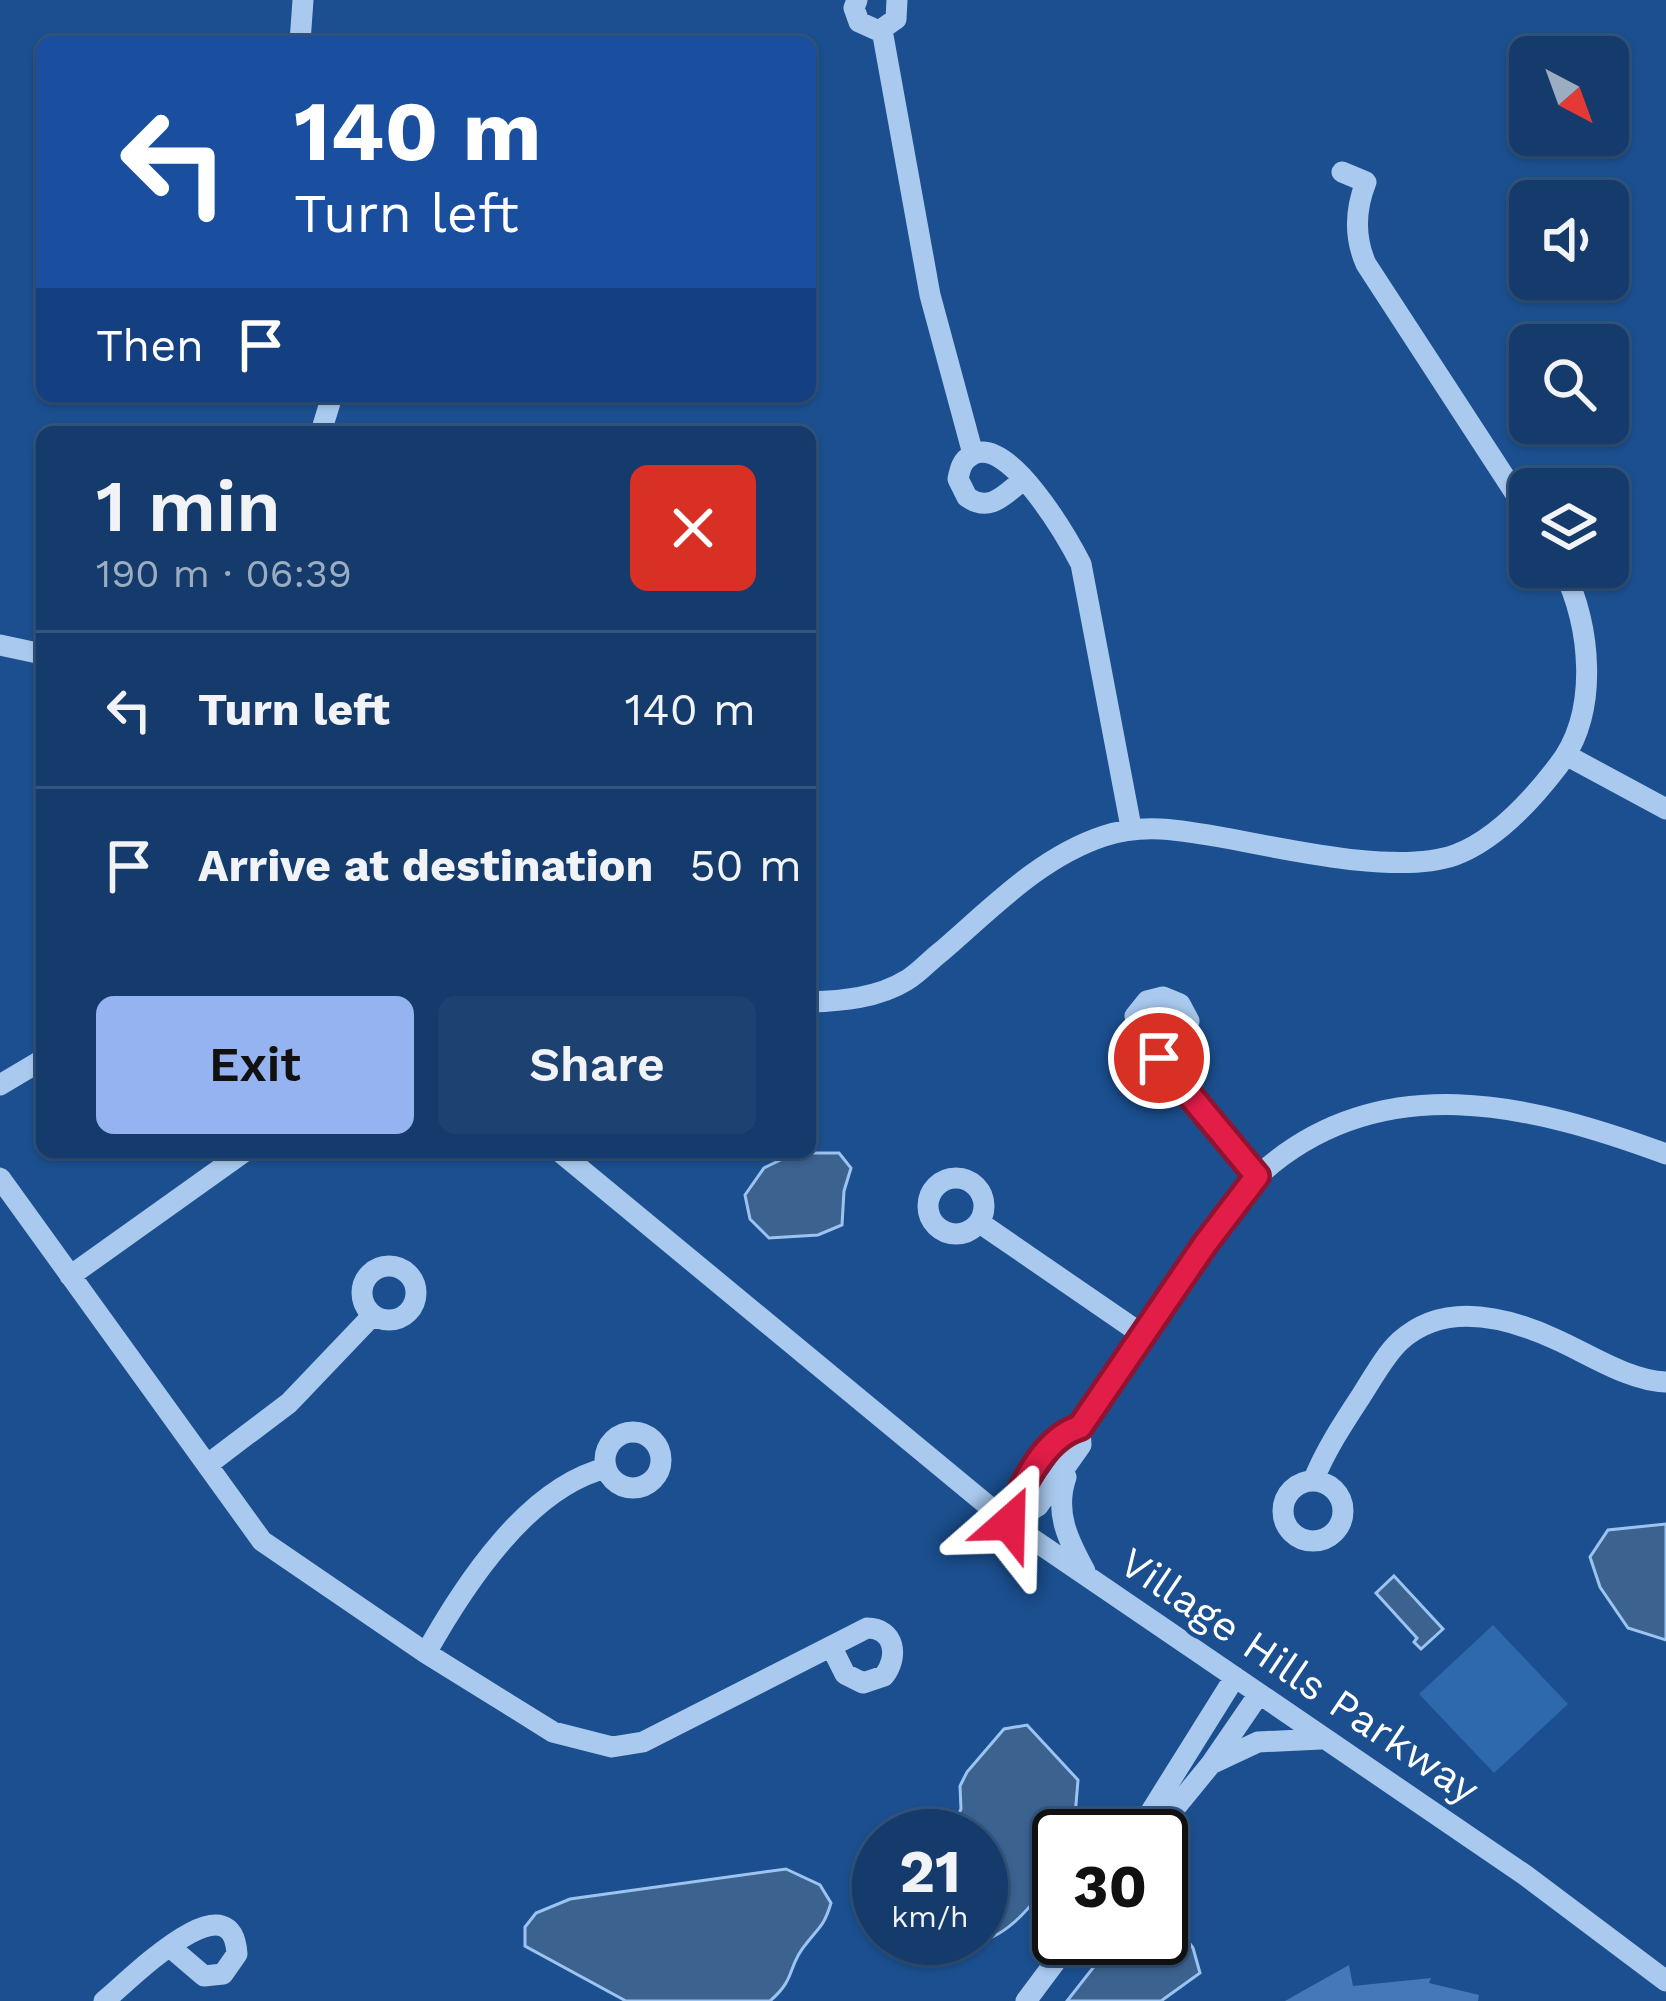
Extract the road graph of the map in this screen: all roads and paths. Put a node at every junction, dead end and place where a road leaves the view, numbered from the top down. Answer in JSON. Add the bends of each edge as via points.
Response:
{"nodes":[{"id":1,"x":303,"y":0,"type":"edge"},
{"id":2,"x":856,"y":0,"type":"edge"},
{"id":3,"x":897,"y":0,"type":"edge"},
{"id":4,"x":882,"y":30,"type":"junction"},
{"id":5,"x":300,"y":36,"type":"edge"},
{"id":6,"x":1342,"y":172,"type":"dead end"},
{"id":7,"x":973,"y":454,"type":"junction"},
{"id":8,"x":1023,"y":480,"type":"junction"},
{"id":9,"x":1509,"y":484,"type":"edge"},
{"id":10,"x":1572,"y":588,"type":"edge"},
{"id":11,"x":0,"y":645,"type":"edge"},
{"id":12,"x":36,"y":653,"type":"edge"},
{"id":13,"x":1567,"y":755,"type":"junction"},
{"id":14,"x":1666,"y":809,"type":"edge"},
{"id":15,"x":1131,"y":827,"type":"junction"},
{"id":16,"x":816,"y":1002,"type":"edge"},
{"id":17,"x":1152,"y":1052,"type":"dead end"},
{"id":18,"x":36,"y":1063,"type":"edge"},
{"id":19,"x":0,"y":1084,"type":"edge"},
{"id":20,"x":1666,"y":1154,"type":"edge"},
{"id":21,"x":236,"y":1158,"type":"edge"},
{"id":22,"x":567,"y":1158,"type":"edge"},
{"id":23,"x":1257,"y":1176,"type":"junction"},
{"id":24,"x":0,"y":1178,"type":"edge"},
{"id":25,"x":980,"y":1223,"type":"dead end"},
{"id":26,"x":70,"y":1276,"type":"junction"},
{"id":27,"x":373,"y":1315,"type":"dead end"},
{"id":28,"x":1143,"y":1335,"type":"junction"},
{"id":29,"x":1666,"y":1382,"type":"edge"},
{"id":30,"x":1080,"y":1427,"type":"junction"},
{"id":31,"x":1073,"y":1457,"type":"junction"},
{"id":32,"x":207,"y":1465,"type":"junction"},
{"id":33,"x":606,"y":1468,"type":"dead end"},
{"id":34,"x":1313,"y":1481,"type":"dead end"},
{"id":35,"x":1009,"y":1523,"type":"junction"},
{"id":36,"x":1088,"y":1577,"type":"junction"},
{"id":37,"x":832,"y":1648,"type":"dead end"},
{"id":38,"x":426,"y":1653,"type":"junction"},
{"id":39,"x":1235,"y":1677,"type":"junction"},
{"id":40,"x":1258,"y":1694,"type":"junction"},
{"id":41,"x":1322,"y":1738,"type":"junction"},
{"id":42,"x":1211,"y":1764,"type":"junction"},
{"id":43,"x":1153,"y":1809,"type":"edge"},
{"id":44,"x":1172,"y":1809,"type":"edge"},
{"id":45,"x":170,"y":1947,"type":"junction"},
{"id":46,"x":1053,"y":1965,"type":"edge"},
{"id":47,"x":1666,"y":1981,"type":"edge"},
{"id":48,"x":104,"y":2001,"type":"edge"},
{"id":49,"x":1026,"y":2001,"type":"edge"}],
"edges":[{"from":1,"to":5,"type":"street"},
{"from":2,"to":4,"type":"street","via":[[859,22]]},
{"from":3,"to":4,"type":"street","via":[[896,20]]},
{"from":4,"to":7,"type":"street","via":[[930,295]]},
{"from":6,"to":9,"type":"street","via":[[1366,182],[1358,243],[1366,264]]},
{"from":7,"to":8,"type":"street","via":[[1000,455]]},
{"from":7,"to":8,"type":"street","via":[[958,479],[976,503],[994,503]]},
{"from":8,"to":15,"type":"street","via":[[1062,528],[1085,579]]},
{"from":10,"to":13,"type":"street","via":[[1586,681]]},
{"from":11,"to":12,"type":"street"},
{"from":13,"to":14,"type":"street"},
{"from":13,"to":15,"type":"street","via":[[1519,810],[1454,856],[1346,858]]},
{"from":15,"to":16,"type":"street","via":[[1048,861],[906,981]]},
{"from":17,"to":23,"type":"street"},
{"from":18,"to":19,"type":"street"},
{"from":20,"to":23,"type":"street","via":[[1590,1126],[1441,1103],[1349,1120]]},
{"from":21,"to":26,"type":"street"},
{"from":22,"to":35,"type":"street","name":"Village Hills Parkway"},
{"from":23,"to":28,"type":"street"},
{"from":24,"to":26,"type":"street"},
{"from":25,"to":28,"type":"street"},
{"from":26,"to":32,"type":"street"},
{"from":27,"to":32,"type":"street","via":[[289,1403]]},
{"from":28,"to":30,"type":"street"},
{"from":29,"to":34,"type":"street","via":[[1529,1327],[1482,1316],[1439,1320],[1400,1341]]},
{"from":30,"to":31,"type":"street","via":[[1082,1445]]},
{"from":30,"to":35,"type":"street","via":[[1064,1432],[1019,1489]]},
{"from":31,"to":35,"type":"street","via":[[1038,1506]]},
{"from":31,"to":36,"type":"street","via":[[1060,1495],[1063,1524]]},
{"from":32,"to":38,"type":"street","via":[[262,1541]]},
{"from":33,"to":38,"type":"street","via":[[557,1490],[509,1536],[464,1587]]},
{"from":35,"to":36,"type":"street","name":"Village Hills Parkway"},
{"from":36,"to":39,"type":"street","name":"Village Hills Parkway"},
{"from":37,"to":38,"type":"street","via":[[662,1735],[612,1747],[553,1732]]},
{"from":39,"to":40,"type":"street","name":"Village Hills Parkway"},
{"from":39,"to":43,"type":"street"},
{"from":40,"to":41,"type":"street","name":"Village Hills Parkway"},
{"from":40,"to":42,"type":"street"},
{"from":41,"to":42,"type":"street","via":[[1258,1742]]},
{"from":41,"to":47,"type":"street","name":"Village Hills Parkway"},
{"from":42,"to":44,"type":"street"},
{"from":45,"to":45,"type":"street","via":[[214,1923],[230,1932],[237,1954],[229,1970],[204,1976]]},
{"from":45,"to":48,"type":"street"},
{"from":46,"to":49,"type":"street"}]}
